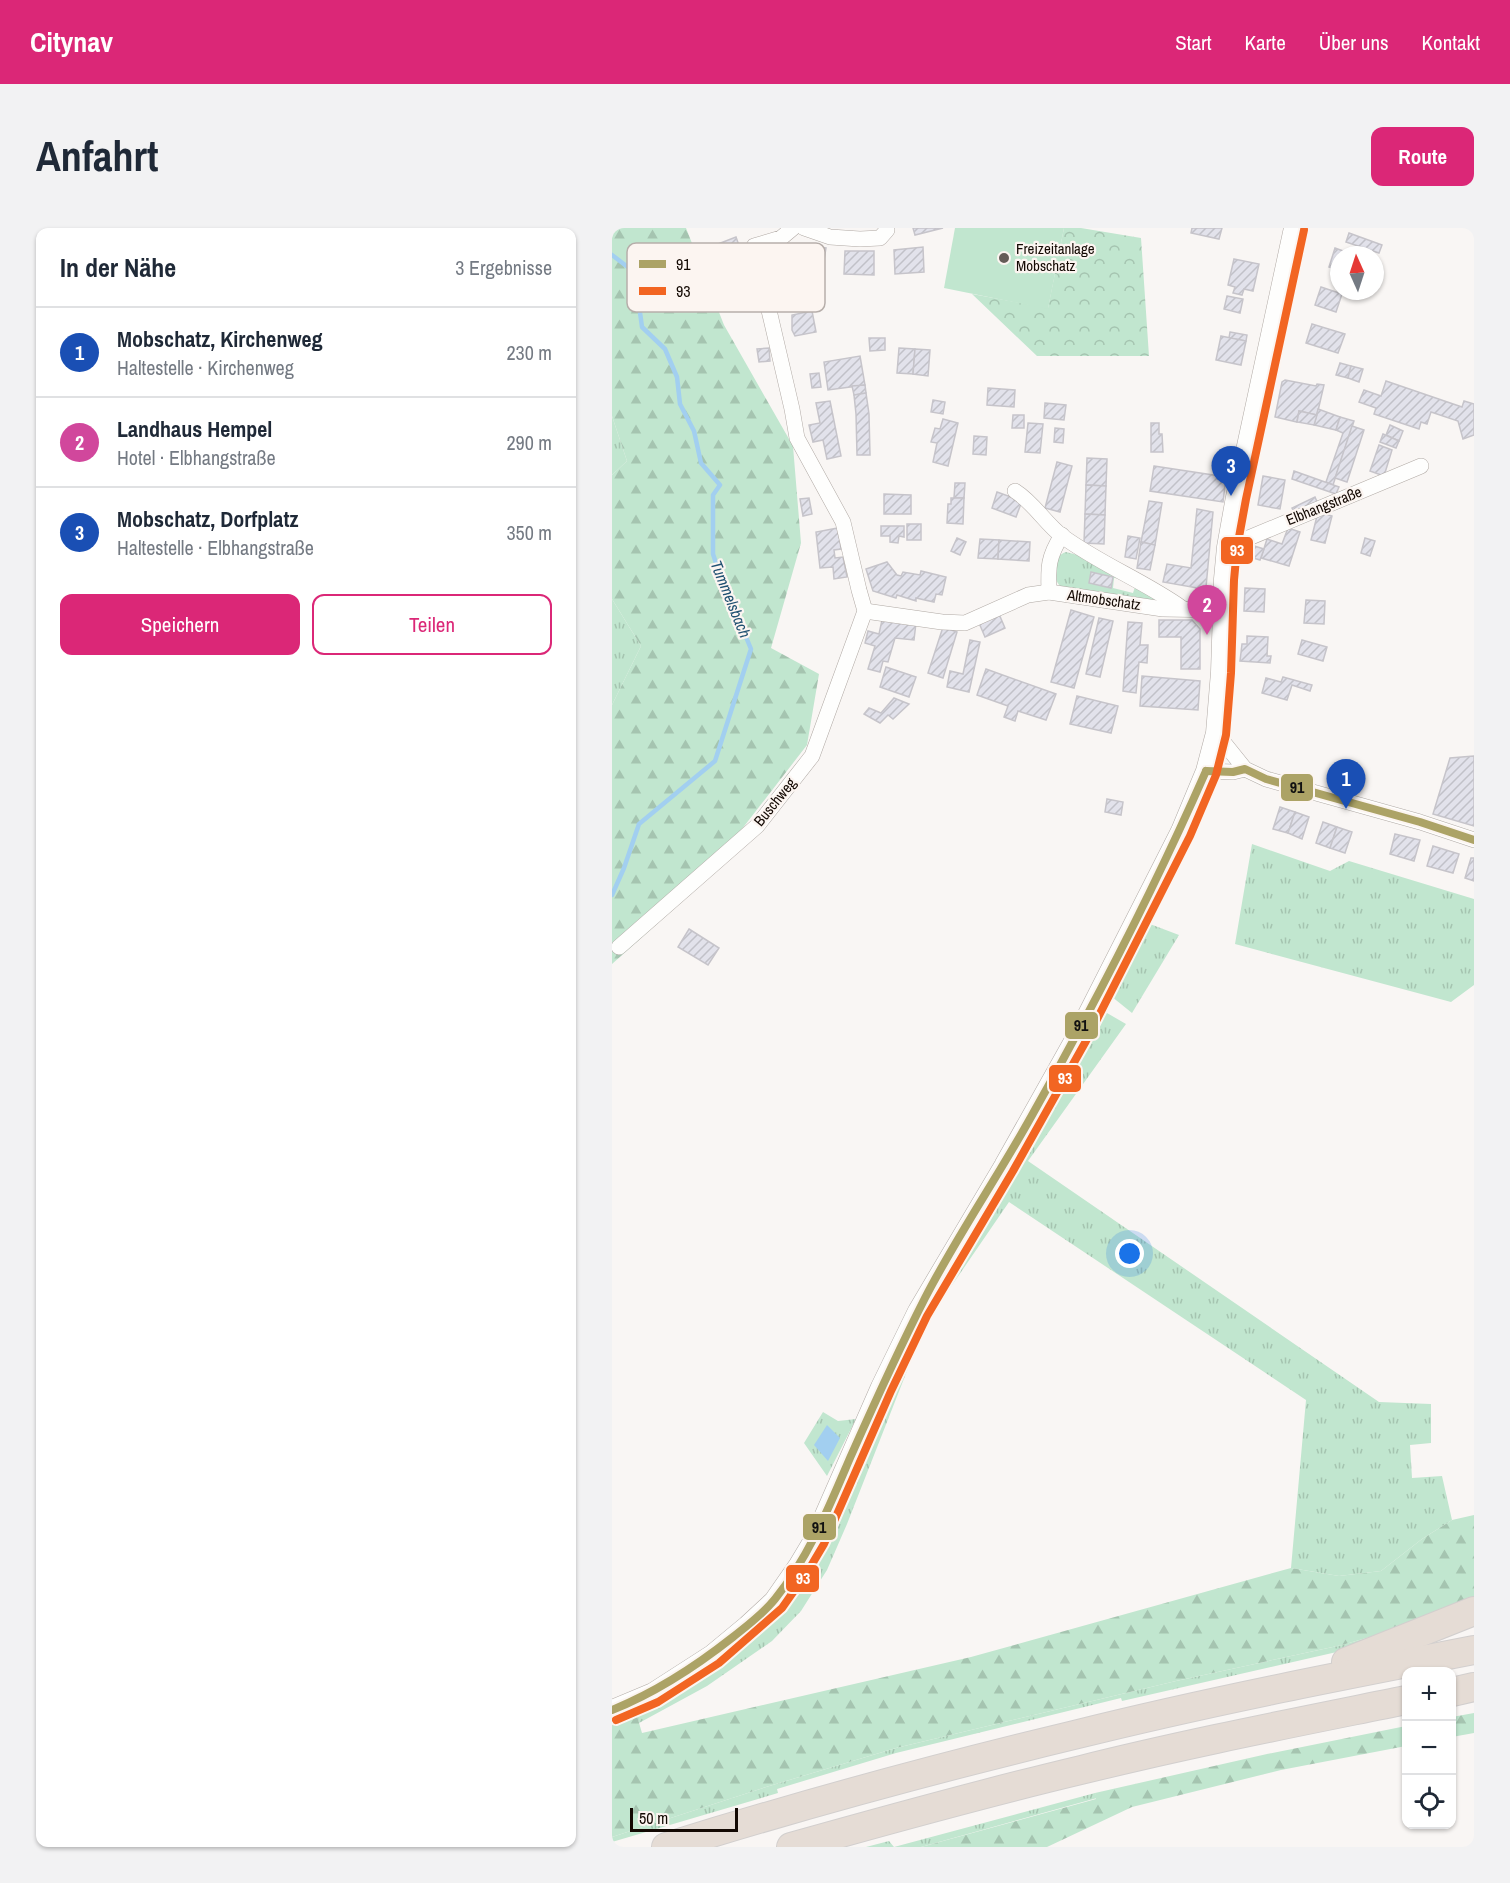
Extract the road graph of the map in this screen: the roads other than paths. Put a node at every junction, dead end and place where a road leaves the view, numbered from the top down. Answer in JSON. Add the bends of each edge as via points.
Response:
{"nodes":[{"id":1,"x":793,"y":228,"type":"edge"},
{"id":2,"x":804,"y":228,"type":"edge"},
{"id":3,"x":1294,"y":228,"type":"edge"},
{"id":4,"x":886,"y":230,"type":"dead end"},
{"id":5,"x":764,"y":243,"type":"edge"},
{"id":6,"x":769,"y":312,"type":"edge"},
{"id":7,"x":1421,"y":466,"type":"dead end"},
{"id":8,"x":1015,"y":491,"type":"dead end"},
{"id":9,"x":1062,"y":536,"type":"junction"},
{"id":10,"x":1227,"y":547,"type":"junction"},
{"id":11,"x":1049,"y":592,"type":"junction"},
{"id":12,"x":1182,"y":608,"type":"junction"},
{"id":13,"x":865,"y":610,"type":"junction"},
{"id":14,"x":1223,"y":610,"type":"junction"},
{"id":15,"x":1216,"y":734,"type":"junction"},
{"id":16,"x":1245,"y":769,"type":"junction"},
{"id":17,"x":1206,"y":771,"type":"junction"},
{"id":18,"x":1474,"y":840,"type":"edge"},
{"id":19,"x":619,"y":946,"type":"dead end"},
{"id":20,"x":1474,"y":1611,"type":"edge"},
{"id":21,"x":1474,"y":1650,"type":"edge"},
{"id":22,"x":1286,"y":1687,"type":"junction"},
{"id":23,"x":1474,"y":1687,"type":"edge"},
{"id":24,"x":1456,"y":1691,"type":"edge"},
{"id":25,"x":1402,"y":1702,"type":"edge"},
{"id":26,"x":612,"y":1710,"type":"edge"},
{"id":27,"x":666,"y":1847,"type":"edge"},
{"id":28,"x":791,"y":1847,"type":"edge"}],
"edges":[{"from":1,"to":5,"type":"street","via":[[781,238]]},
{"from":2,"to":4,"type":"street","via":[[830,237],[860,239],[880,238]]},
{"from":3,"to":10,"type":"street"},
{"from":6,"to":13,"type":"street","via":[[797,438],[843,522]]},
{"from":7,"to":10,"type":"street","name":"Elbhangstraße"},
{"from":8,"to":9,"type":"street","name":"Altmobschatz"},
{"from":9,"to":11,"type":"street","name":"Altmobschatz","via":[[1050,556]]},
{"from":9,"to":12,"type":"street","name":"Altmobschatz"},
{"from":10,"to":14,"type":"street"},
{"from":11,"to":12,"type":"street","name":"Altmobschatz","via":[[1163,609]]},
{"from":11,"to":13,"type":"street","via":[[1028,595],[964,623]]},
{"from":12,"to":14,"type":"street","name":"Altmobschatz"},
{"from":13,"to":19,"type":"street","name":"Buschweg","via":[[812,756],[758,826]]},
{"from":14,"to":15,"type":"street"},
{"from":15,"to":16,"type":"street"},
{"from":15,"to":17,"type":"street"},
{"from":16,"to":17,"type":"street"},
{"from":16,"to":18,"type":"street","via":[[1266,779]]},
{"from":17,"to":26,"type":"street","via":[[1077,1036],[918,1311],[799,1565],[774,1601],[712,1655],[653,1693]]},
{"from":20,"to":22,"type":"highway"},
{"from":21,"to":22,"type":"highway"},
{"from":22,"to":27,"type":"highway","via":[[1075,1734],[748,1821]]},
{"from":23,"to":24,"type":"highway"},
{"from":25,"to":28,"type":"highway","via":[[1081,1770]]}]}
